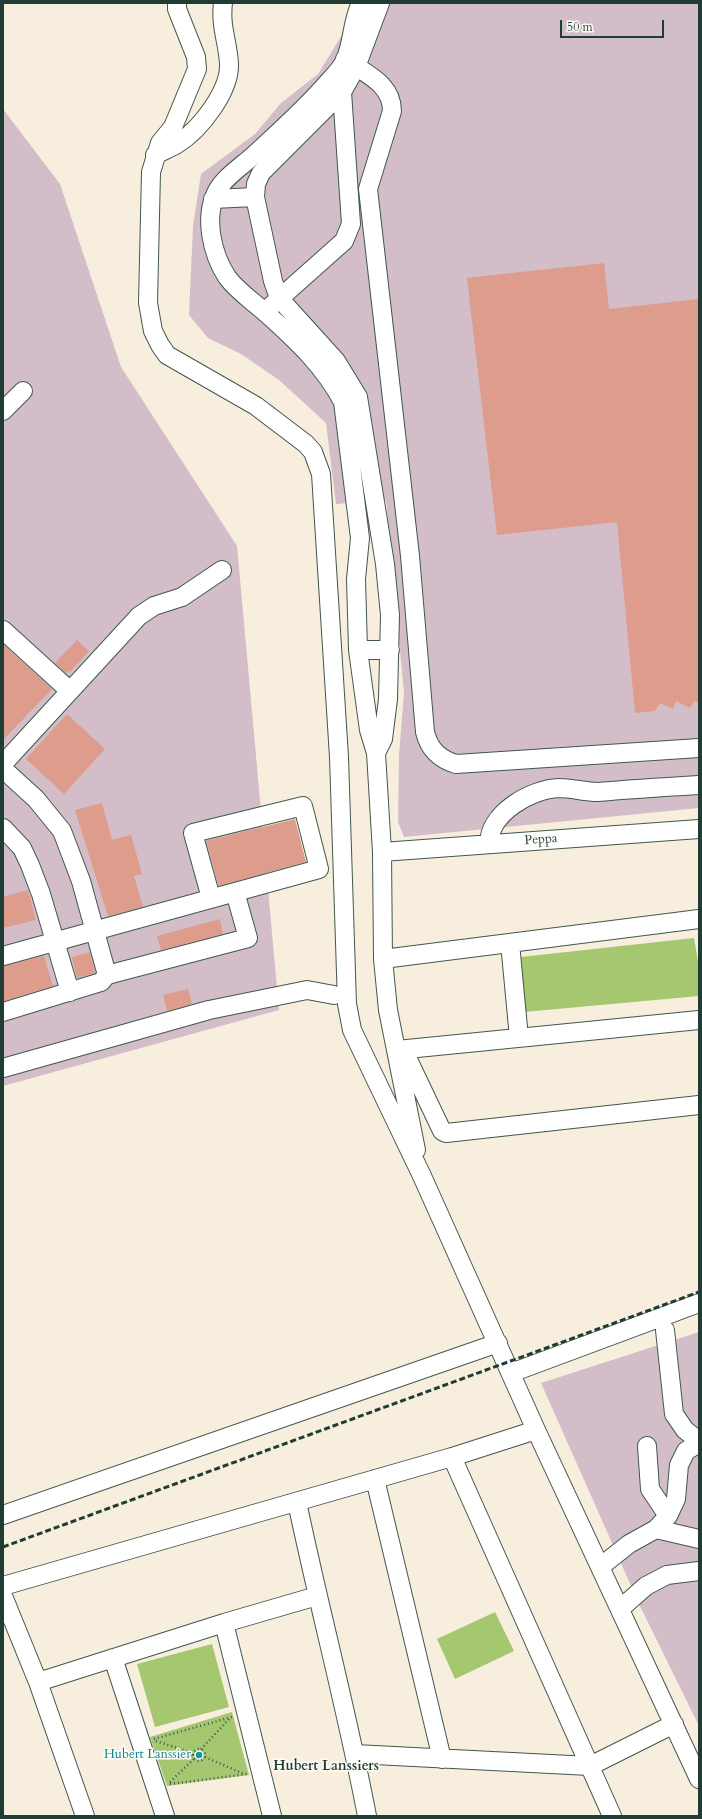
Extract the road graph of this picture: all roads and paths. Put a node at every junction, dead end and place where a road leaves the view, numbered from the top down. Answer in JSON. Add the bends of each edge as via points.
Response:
{"nodes":[{"id":1,"x":177,"y":3,"type":"edge"},
{"id":2,"x":223,"y":3,"type":"edge"},
{"id":3,"x":360,"y":3,"type":"edge"},
{"id":4,"x":380,"y":3,"type":"edge"},
{"id":5,"x":351,"y":63,"type":"junction"},
{"id":6,"x":342,"y":92,"type":"junction"},
{"id":7,"x":155,"y":155,"type":"junction"},
{"id":8,"x":255,"y":197,"type":"junction"},
{"id":9,"x":213,"y":199,"type":"junction"},
{"id":10,"x":279,"y":298,"type":"junction"},
{"id":11,"x":264,"y":312,"type":"junction"},
{"id":12,"x":23,"y":391,"type":"dead end"},
{"id":13,"x":3,"y":411,"type":"edge"},
{"id":14,"x":222,"y":570,"type":"dead end"},
{"id":15,"x":3,"y":630,"type":"edge"},
{"id":16,"x":358,"y":650,"type":"junction"},
{"id":17,"x":390,"y":650,"type":"junction"},
{"id":18,"x":70,"y":691,"type":"junction"},
{"id":19,"x":699,"y":748,"type":"edge"},
{"id":20,"x":376,"y":753,"type":"junction"},
{"id":21,"x":3,"y":764,"type":"edge"},
{"id":22,"x":3,"y":768,"type":"edge"},
{"id":23,"x":699,"y":785,"type":"edge"},
{"id":24,"x":3,"y":828,"type":"edge"},
{"id":25,"x":699,"y":829,"type":"edge"},
{"id":26,"x":488,"y":844,"type":"junction"},
{"id":27,"x":382,"y":852,"type":"junction"},
{"id":28,"x":235,"y":892,"type":"junction"},
{"id":29,"x":211,"y":898,"type":"junction"},
{"id":30,"x":699,"y":919,"type":"edge"},
{"id":31,"x":94,"y":931,"type":"junction"},
{"id":32,"x":56,"y":942,"type":"junction"},
{"id":33,"x":510,"y":943,"type":"junction"},
{"id":34,"x":3,"y":956,"type":"edge"},
{"id":35,"x":384,"y":959,"type":"junction"},
{"id":36,"x":107,"y":976,"type":"junction"},
{"id":37,"x":70,"y":992,"type":"junction"},
{"id":38,"x":334,"y":995,"type":"dead end"},
{"id":39,"x":3,"y":1012,"type":"edge"},
{"id":40,"x":699,"y":1020,"type":"edge"},
{"id":41,"x":519,"y":1038,"type":"junction"},
{"id":42,"x":400,"y":1049,"type":"junction"},
{"id":43,"x":3,"y":1068,"type":"edge"},
{"id":44,"x":699,"y":1105,"type":"edge"},
{"id":45,"x":422,"y":1176,"type":"junction"},
{"id":46,"x":699,"y":1303,"type":"edge"},
{"id":47,"x":665,"y":1330,"type":"dead end"},
{"id":48,"x":498,"y":1343,"type":"junction"},
{"id":49,"x":511,"y":1373,"type":"junction"},
{"id":50,"x":536,"y":1430,"type":"junction"},
{"id":51,"x":699,"y":1442,"type":"edge"},
{"id":52,"x":647,"y":1446,"type":"dead end"},
{"id":53,"x":452,"y":1457,"type":"junction"},
{"id":54,"x":375,"y":1479,"type":"junction"},
{"id":55,"x":297,"y":1502,"type":"junction"},
{"id":56,"x":3,"y":1515,"type":"edge"},
{"id":57,"x":668,"y":1516,"type":"junction"},
{"id":58,"x":656,"y":1528,"type":"junction"},
{"id":59,"x":699,"y":1538,"type":"edge"},
{"id":60,"x":600,"y":1567,"type":"junction"},
{"id":61,"x":699,"y":1571,"type":"edge"},
{"id":62,"x":3,"y":1586,"type":"edge"},
{"id":63,"x":3,"y":1596,"type":"edge"},
{"id":64,"x":316,"y":1596,"type":"junction"},
{"id":65,"x":620,"y":1609,"type":"junction"},
{"id":66,"x":224,"y":1623,"type":"junction"},
{"id":67,"x":113,"y":1658,"type":"junction"},
{"id":68,"x":38,"y":1682,"type":"junction"},
{"id":69,"x":238,"y":1715,"type":"junction"},
{"id":70,"x":232,"y":1724,"type":"dead end"},
{"id":71,"x":674,"y":1724,"type":"junction"},
{"id":72,"x":201,"y":1749,"type":"junction"},
{"id":73,"x":193,"y":1753,"type":"junction"},
{"id":74,"x":355,"y":1754,"type":"junction"},
{"id":75,"x":205,"y":1757,"type":"junction"},
{"id":76,"x":194,"y":1759,"type":"junction"},
{"id":77,"x":442,"y":1759,"type":"junction"},
{"id":78,"x":590,"y":1766,"type":"junction"},
{"id":79,"x":244,"y":1767,"type":"dead end"},
{"id":80,"x":253,"y":1773,"type":"junction"},
{"id":81,"x":699,"y":1779,"type":"edge"},
{"id":82,"x":85,"y":1816,"type":"edge"},
{"id":83,"x":165,"y":1816,"type":"edge"},
{"id":84,"x":272,"y":1816,"type":"edge"},
{"id":85,"x":367,"y":1816,"type":"edge"},
{"id":86,"x":612,"y":1816,"type":"edge"}],
"edges":[{"from":1,"to":7,"type":"street","via":[[196,57],[197,69],[174,127],[160,143]]},
{"from":2,"to":7,"type":"street","via":[[223,33],[229,63],[223,91],[191,134]]},
{"from":3,"to":5,"type":"street","via":[[355,18]]},
{"from":4,"to":5,"type":"street"},
{"from":5,"to":6,"type":"street"},
{"from":5,"to":9,"type":"street","via":[[222,184]]},
{"from":5,"to":19,"type":"street","via":[[382,84],[392,103],[392,111],[368,189],[410,556],[425,732],[431,748],[442,759],[456,764]]},
{"from":6,"to":8,"type":"street","via":[[261,172],[256,184]]},
{"from":6,"to":10,"type":"street","via":[[351,224],[344,241]]},
{"from":7,"to":45,"type":"street","via":[[151,172],[148,303],[153,331],[160,345],[173,359],[256,406],[306,444],[313,452],[321,474],[339,757],[347,1004],[352,1030]]},
{"from":8,"to":9,"type":"street"},
{"from":8,"to":10,"type":"street"},
{"from":9,"to":11,"type":"street","via":[[210,216],[212,238],[220,264],[235,287]]},
{"from":10,"to":11,"type":"street"},
{"from":10,"to":17,"type":"street","via":[[336,361],[358,397],[385,564],[390,615]]},
{"from":11,"to":16,"type":"street","via":[[311,355],[343,402],[360,538],[356,579]]},
{"from":12,"to":13,"type":"street"},
{"from":14,"to":18,"type":"street","via":[[182,597],[154,606],[139,616]]},
{"from":15,"to":18,"type":"street"},
{"from":16,"to":17,"type":"street"},
{"from":16,"to":20,"type":"street","via":[[369,730]]},
{"from":17,"to":20,"type":"street","via":[[383,739]]},
{"from":18,"to":21,"type":"street"},
{"from":20,"to":27,"type":"street"},
{"from":22,"to":31,"type":"street","via":[[36,799],[62,831],[81,881]]},
{"from":23,"to":26,"type":"street","via":[[594,792],[558,788],[541,791],[524,799],[498,819],[490,830]]},
{"from":24,"to":32,"type":"street","via":[[22,848],[42,894]]},
{"from":25,"to":26,"type":"street","name":"Peppa"},
{"from":26,"to":27,"type":"street","name":"Peppa"},
{"from":27,"to":35,"type":"street"},
{"from":28,"to":29,"type":"street"},
{"from":28,"to":29,"type":"street","via":[[319,869],[303,806],[193,833]]},
{"from":28,"to":36,"type":"street","via":[[248,938]]},
{"from":29,"to":31,"type":"street"},
{"from":30,"to":33,"type":"street"},
{"from":31,"to":32,"type":"street"},
{"from":31,"to":36,"type":"street"},
{"from":32,"to":34,"type":"street"},
{"from":32,"to":37,"type":"street"},
{"from":33,"to":35,"type":"street"},
{"from":33,"to":41,"type":"street"},
{"from":35,"to":42,"type":"street","via":[[388,1010]]},
{"from":36,"to":37,"type":"street","via":[[101,982]]},
{"from":37,"to":39,"type":"street"},
{"from":38,"to":43,"type":"street","via":[[307,990],[209,1010]]},
{"from":40,"to":41,"type":"street"},
{"from":41,"to":42,"type":"street"},
{"from":42,"to":44,"type":"street","via":[[442,1131],[446,1133]]},
{"from":42,"to":45,"type":"street"},
{"from":45,"to":48,"type":"street"},
{"from":46,"to":49,"type":"street"},
{"from":47,"to":51,"type":"street","via":[[674,1414],[685,1430]]},
{"from":48,"to":49,"type":"street"},
{"from":48,"to":56,"type":"street"},
{"from":49,"to":50,"type":"street"},
{"from":50,"to":53,"type":"street"},
{"from":50,"to":60,"type":"street"},
{"from":51,"to":57,"type":"street","via":[[686,1451],[679,1465],[676,1499]]},
{"from":52,"to":57,"type":"street","via":[[650,1489]]},
{"from":53,"to":54,"type":"street"},
{"from":53,"to":78,"type":"street"},
{"from":54,"to":55,"type":"street"},
{"from":54,"to":77,"type":"street"},
{"from":55,"to":62,"type":"street"},
{"from":55,"to":64,"type":"street"},
{"from":57,"to":58,"type":"street"},
{"from":58,"to":59,"type":"street"},
{"from":58,"to":60,"type":"street","via":[[629,1544]]},
{"from":60,"to":65,"type":"street"},
{"from":61,"to":65,"type":"street","via":[[667,1575],[646,1586]]},
{"from":63,"to":68,"type":"street"},
{"from":64,"to":66,"type":"street"},
{"from":64,"to":74,"type":"street"},
{"from":65,"to":71,"type":"street"},
{"from":66,"to":67,"type":"street"},
{"from":66,"to":69,"type":"street"},
{"from":67,"to":68,"type":"street"},
{"from":67,"to":83,"type":"street"},
{"from":68,"to":82,"type":"street"},
{"from":69,"to":70,"type":"path"},
{"from":69,"to":72,"type":"path"},
{"from":69,"to":73,"type":"path","via":[[153,1740]]},
{"from":69,"to":80,"type":"street"},
{"from":71,"to":78,"type":"street"},
{"from":71,"to":81,"type":"street"},
{"from":72,"to":73,"type":"path"},
{"from":72,"to":75,"type":"path"},
{"from":73,"to":76,"type":"path"},
{"from":74,"to":77,"type":"street"},
{"from":74,"to":85,"type":"street"},
{"from":75,"to":76,"type":"path","via":[[200,1761]]},
{"from":75,"to":80,"type":"path"},
{"from":76,"to":80,"type":"path","via":[[168,1784]]},
{"from":77,"to":78,"type":"street"},
{"from":78,"to":86,"type":"street"},
{"from":79,"to":80,"type":"path"},
{"from":80,"to":84,"type":"street"}]}
